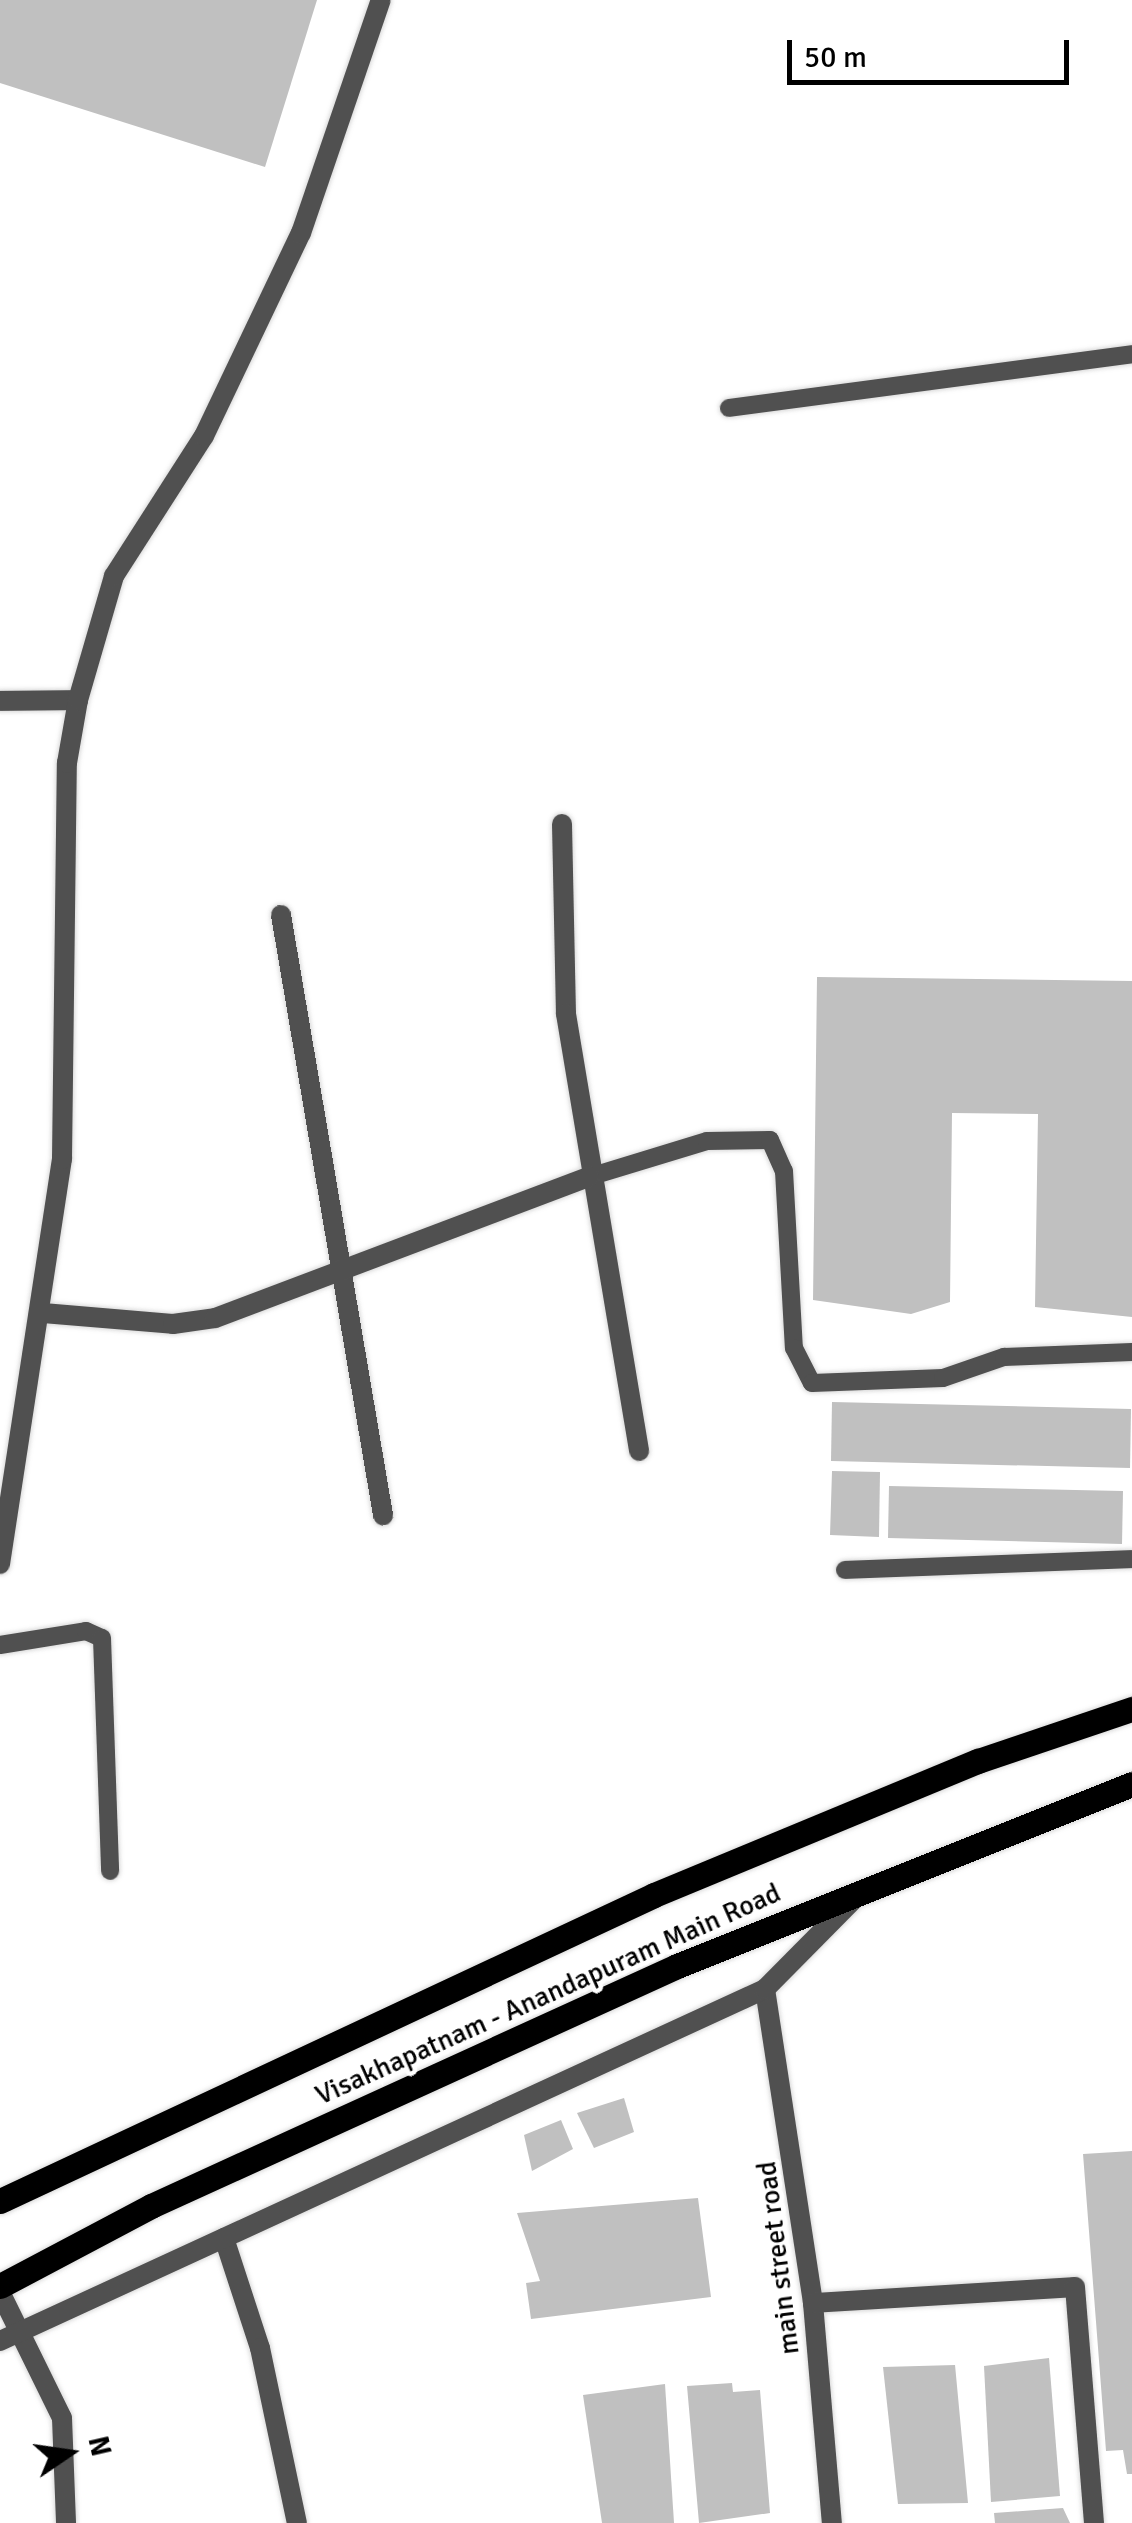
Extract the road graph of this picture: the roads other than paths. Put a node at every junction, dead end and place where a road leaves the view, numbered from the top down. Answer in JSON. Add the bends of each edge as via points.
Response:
{"nodes":[{"id":1,"x":381,"y":0,"type":"edge"},
{"id":2,"x":1132,"y":354,"type":"edge"},
{"id":3,"x":729,"y":408,"type":"dead end"},
{"id":4,"x":78,"y":700,"type":"junction"},
{"id":5,"x":0,"y":702,"type":"edge"},
{"id":6,"x":562,"y":824,"type":"dead end"},
{"id":7,"x":281,"y":914,"type":"dead end"},
{"id":8,"x":589,"y":1177,"type":"junction"},
{"id":9,"x":343,"y":1269,"type":"junction"},
{"id":10,"x":42,"y":1314,"type":"junction"},
{"id":11,"x":1132,"y":1352,"type":"edge"},
{"id":12,"x":639,"y":1451,"type":"dead end"},
{"id":13,"x":6,"y":1482,"type":"edge"},
{"id":14,"x":383,"y":1515,"type":"dead end"},
{"id":15,"x":1132,"y":1558,"type":"edge"},
{"id":16,"x":0,"y":1564,"type":"edge"},
{"id":17,"x":845,"y":1570,"type":"dead end"},
{"id":18,"x":0,"y":1644,"type":"edge"},
{"id":19,"x":1132,"y":1709,"type":"edge"},
{"id":20,"x":1132,"y":1784,"type":"edge"},
{"id":21,"x":110,"y":1871,"type":"dead end"},
{"id":22,"x":868,"y":1886,"type":"junction"},
{"id":23,"x":765,"y":1989,"type":"junction"},
{"id":24,"x":0,"y":2201,"type":"edge"},
{"id":25,"x":224,"y":2238,"type":"junction"},
{"id":26,"x":0,"y":2289,"type":"edge"},
{"id":27,"x":813,"y":2303,"type":"junction"},
{"id":28,"x":9,"y":2336,"type":"edge"},
{"id":29,"x":66,"y":2523,"type":"edge"},
{"id":30,"x":297,"y":2523,"type":"edge"},
{"id":31,"x":832,"y":2523,"type":"edge"},
{"id":32,"x":1094,"y":2523,"type":"edge"}],
"edges":[{"from":1,"to":4,"type":"street","via":[[301,233],[204,436],[114,576]]},
{"from":2,"to":3,"type":"lane"},
{"from":4,"to":5,"type":"street"},
{"from":4,"to":10,"type":"street","via":[[67,763],[63,1142]]},
{"from":6,"to":8,"type":"street","via":[[566,1014]]},
{"from":7,"to":9,"type":"street"},
{"from":8,"to":9,"type":"street"},
{"from":8,"to":11,"type":"lane","via":[[708,1142],[770,1140],[784,1171],[794,1348],[812,1382],[943,1378],[1004,1357]]},
{"from":8,"to":12,"type":"street"},
{"from":9,"to":10,"type":"street","via":[[216,1318],[173,1324]]},
{"from":9,"to":14,"type":"street"},
{"from":10,"to":13,"type":"street"},
{"from":13,"to":16,"type":"street"},
{"from":15,"to":17,"type":"lane"},
{"from":18,"to":21,"type":"lane","via":[[86,1631],[102,1638]]},
{"from":19,"to":24,"type":"main road","name":"Visakhapatnam - Anandapuram Main Road","via":[[978,1760],[654,1895]]},
{"from":20,"to":22,"type":"main road","name":"Visakhapatnam - Anandapuram Main Road"},
{"from":22,"to":23,"type":"street"},
{"from":22,"to":26,"type":"main road","name":"Visakhapatnam - Anandapuram Main Road","via":[[410,2084]]},
{"from":23,"to":25,"type":"street"},
{"from":23,"to":27,"type":"street","name":"main street road"},
{"from":25,"to":28,"type":"street"},
{"from":25,"to":30,"type":"street","via":[[260,2348]]},
{"from":26,"to":28,"type":"street"},
{"from":27,"to":31,"type":"street","name":"main street road"},
{"from":27,"to":32,"type":"street","via":[[1075,2287]]},
{"from":28,"to":29,"type":"street","via":[[62,2418]]}]}
